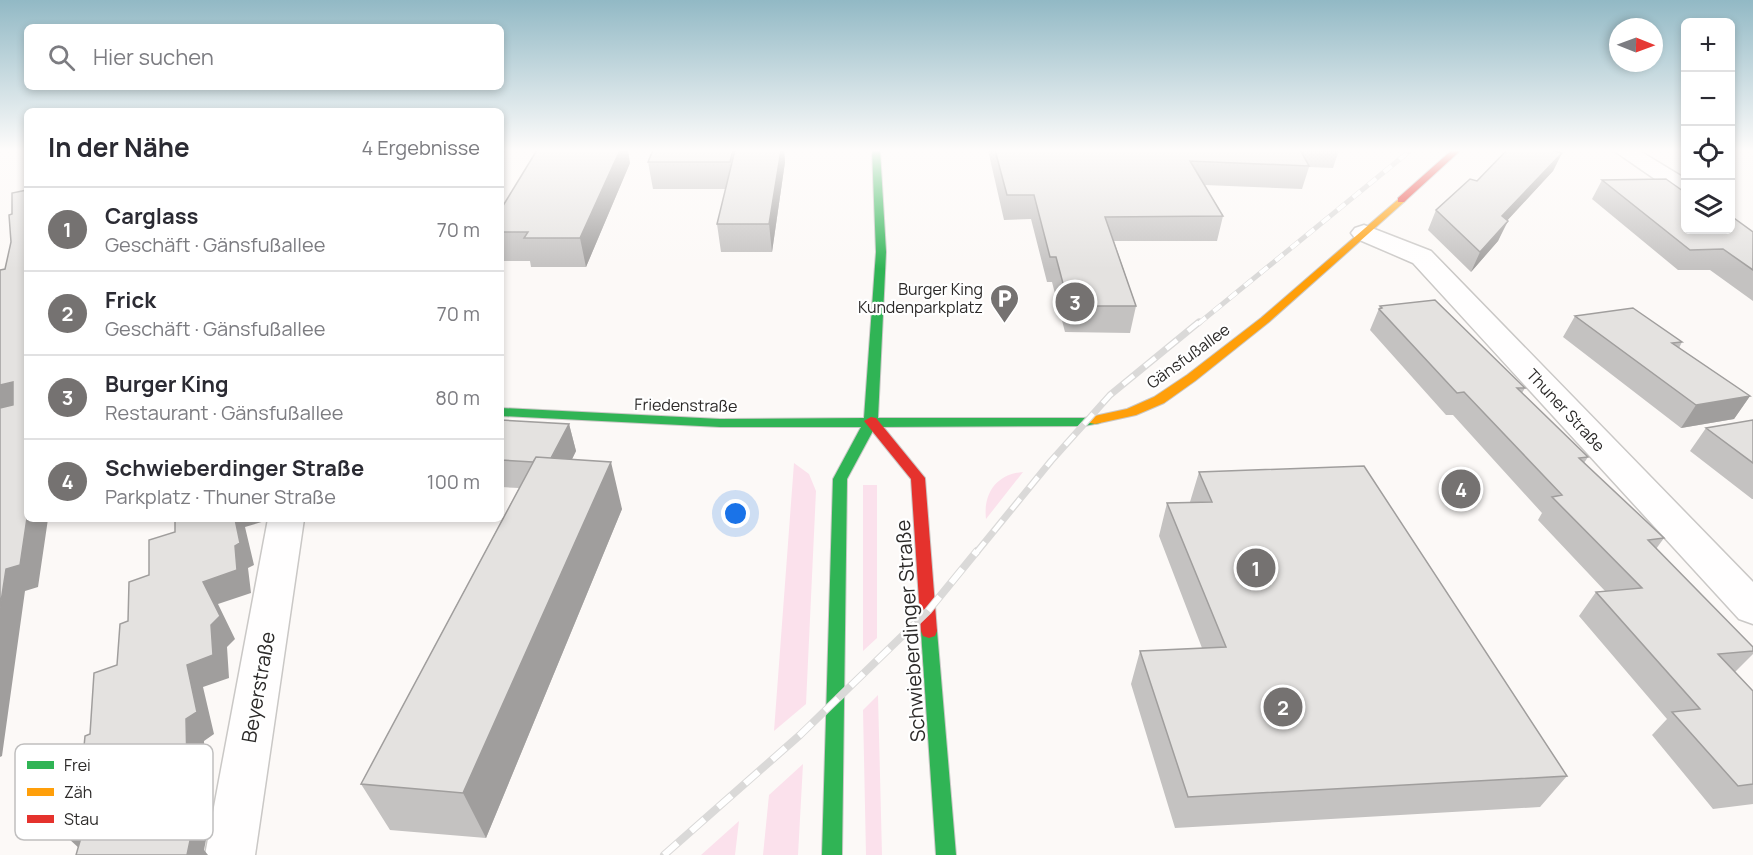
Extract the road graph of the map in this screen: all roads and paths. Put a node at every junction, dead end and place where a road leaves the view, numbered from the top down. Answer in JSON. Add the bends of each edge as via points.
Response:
{"nodes":[{"id":1,"x":878,"y":190,"type":"edge"},
{"id":2,"x":1412,"y":190,"type":"edge"},
{"id":3,"x":1364,"y":233,"type":"junction"},
{"id":4,"x":504,"y":412,"type":"edge"},
{"id":5,"x":871,"y":421,"type":"junction"},
{"id":6,"x":286,"y":522,"type":"edge"},
{"id":7,"x":1753,"y":608,"type":"edge"},
{"id":8,"x":230,"y":855,"type":"edge"},
{"id":9,"x":832,"y":855,"type":"edge"},
{"id":10,"x":946,"y":855,"type":"edge"}],
"edges":[{"from":1,"to":5,"type":"main road","via":[[881,252]]},
{"from":2,"to":3,"type":"main road","name":"Gänsfußallee"},
{"from":3,"to":5,"type":"main road","name":"Gänsfußallee","via":[[1265,320],[1191,378],[1159,400],[1131,412],[1084,422]]},
{"from":3,"to":7,"type":"street","name":"Thuner Straße","via":[[1422,258]]},
{"from":4,"to":5,"type":"main road","name":"Friedenstraße","via":[[713,423]]},
{"from":5,"to":9,"type":"main road","via":[[840,479]]},
{"from":5,"to":10,"type":"main road","name":"Schwieberdinger Straße","via":[[918,478]]},
{"from":6,"to":8,"type":"street","name":"Beyerstraße"}]}
